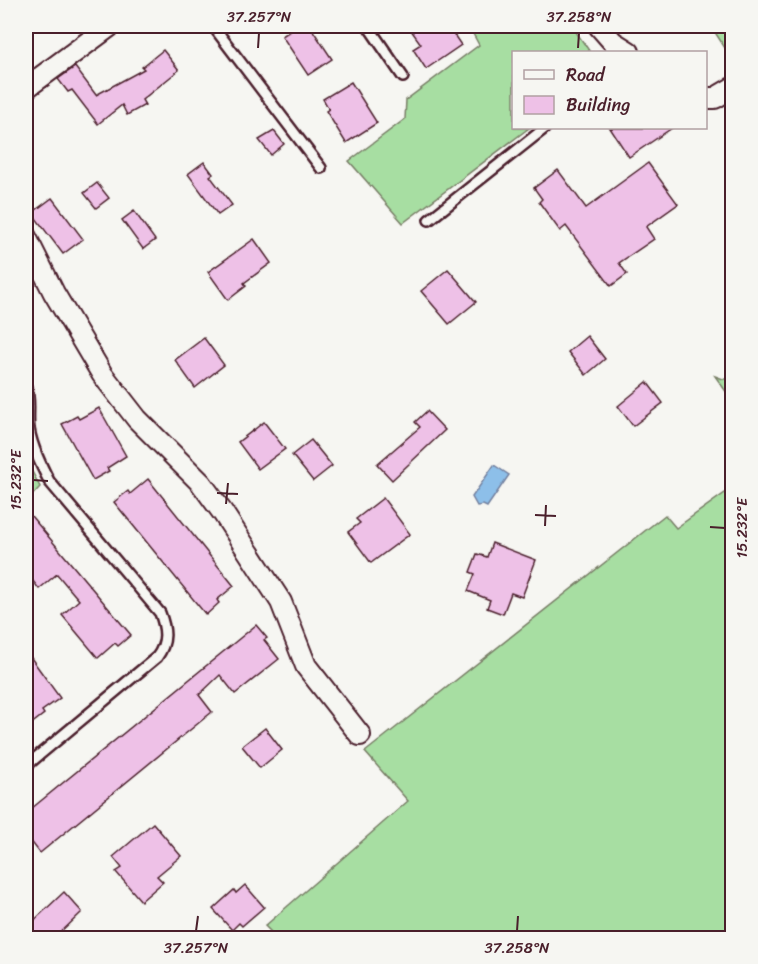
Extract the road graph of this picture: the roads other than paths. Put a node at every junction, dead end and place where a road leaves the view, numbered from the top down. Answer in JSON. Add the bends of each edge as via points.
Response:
{"nodes":[{"id":1,"x":110,"y":26,"type":"edge"},
{"id":2,"x":213,"y":26,"type":"edge"},
{"id":3,"x":368,"y":26,"type":"edge"},
{"id":4,"x":599,"y":26,"type":"edge"},
{"id":5,"x":617,"y":49,"type":"edge"},
{"id":6,"x":403,"y":77,"type":"dead end"},
{"id":7,"x":26,"y":88,"type":"edge"},
{"id":8,"x":732,"y":88,"type":"edge"},
{"id":9,"x":707,"y":98,"type":"edge"},
{"id":10,"x":544,"y":129,"type":"edge"},
{"id":11,"x":321,"y":168,"type":"dead end"},
{"id":12,"x":429,"y":220,"type":"dead end"},
{"id":13,"x":26,"y":237,"type":"edge"},
{"id":14,"x":26,"y":387,"type":"edge"},
{"id":15,"x":360,"y":735,"type":"dead end"},
{"id":16,"x":26,"y":766,"type":"edge"}],
"edges":[{"from":1,"to":7,"type":"street"},
{"from":2,"to":11,"type":"lane"},
{"from":3,"to":6,"type":"lane"},
{"from":4,"to":5,"type":"street"},
{"from":8,"to":9,"type":"street"},
{"from":10,"to":12,"type":"lane"},
{"from":13,"to":15,"type":"street","via":[[102,374],[136,419],[201,483],[224,513],[281,602],[306,666]]},
{"from":14,"to":16,"type":"lane","via":[[29,429],[49,482],[160,613],[165,637],[157,657]]}]}
